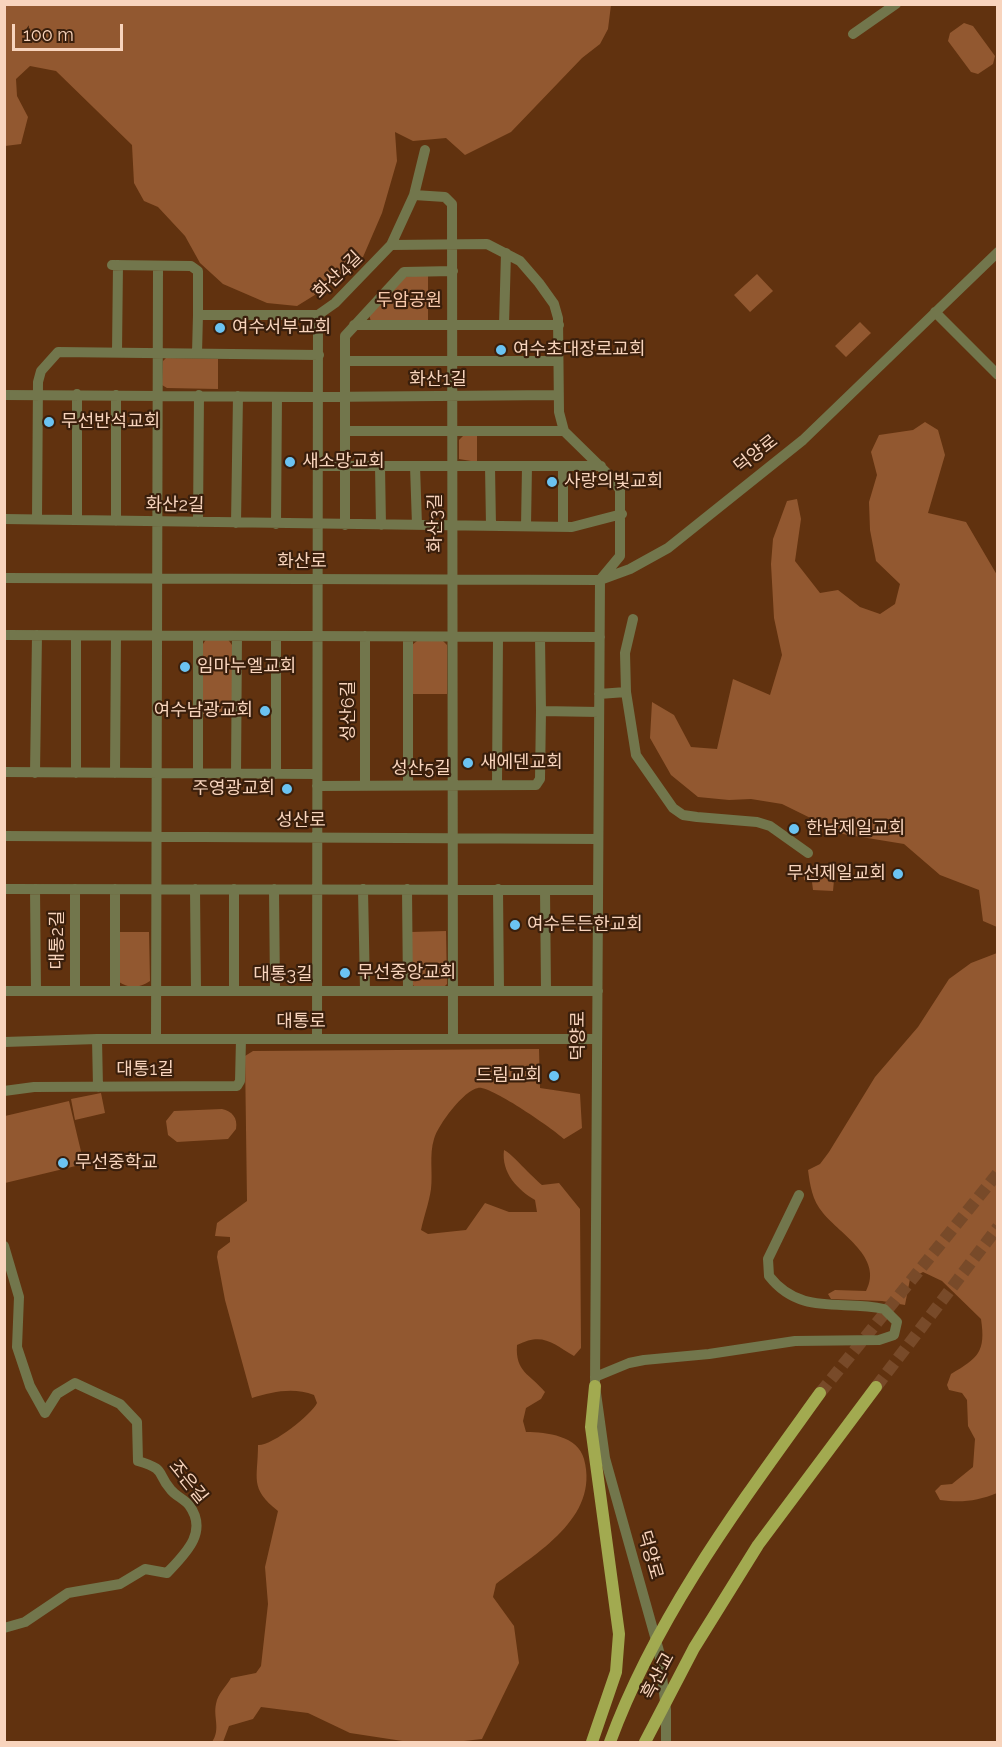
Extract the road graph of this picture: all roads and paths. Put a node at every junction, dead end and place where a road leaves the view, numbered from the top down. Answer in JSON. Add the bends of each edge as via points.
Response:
{"nodes":[{"id":1,"x":896,"y":4,"type":"edge"},
{"id":2,"x":852,"y":34,"type":"dead end"},
{"id":3,"x":425,"y":150,"type":"dead end"},
{"id":4,"x":414,"y":195,"type":"junction"},
{"id":5,"x":391,"y":245,"type":"junction"},
{"id":6,"x":453,"y":246,"type":"junction"},
{"id":7,"x":998,"y":252,"type":"edge"},
{"id":8,"x":506,"y":253,"type":"junction"},
{"id":9,"x":158,"y":266,"type":"junction"},
{"id":10,"x":453,"y":271,"type":"junction"},
{"id":11,"x":935,"y":312,"type":"junction"},
{"id":12,"x":198,"y":315,"type":"junction"},
{"id":13,"x":318,"y":315,"type":"junction"},
{"id":14,"x":354,"y":325,"type":"junction"},
{"id":15,"x":453,"y":325,"type":"junction"},
{"id":16,"x":504,"y":325,"type":"junction"},
{"id":17,"x":559,"y":325,"type":"junction"},
{"id":18,"x":117,"y":352,"type":"junction"},
{"id":19,"x":158,"y":352,"type":"junction"},
{"id":20,"x":197,"y":353,"type":"junction"},
{"id":21,"x":319,"y":355,"type":"junction"},
{"id":22,"x":558,"y":360,"type":"junction"},
{"id":23,"x":453,"y":361,"type":"junction"},
{"id":24,"x":345,"y":362,"type":"junction"},
{"id":25,"x":998,"y":375,"type":"edge"},
{"id":26,"x":37,"y":394,"type":"junction"},
{"id":27,"x":77,"y":394,"type":"junction"},
{"id":28,"x":116,"y":394,"type":"junction"},
{"id":29,"x":158,"y":394,"type":"junction"},
{"id":30,"x":4,"y":395,"type":"edge"},
{"id":31,"x":199,"y":395,"type":"junction"},
{"id":32,"x":558,"y":395,"type":"junction"},
{"id":33,"x":238,"y":396,"type":"junction"},
{"id":34,"x":453,"y":396,"type":"junction"},
{"id":35,"x":277,"y":397,"type":"junction"},
{"id":36,"x":319,"y":397,"type":"junction"},
{"id":37,"x":344,"y":397,"type":"junction"},
{"id":38,"x":345,"y":431,"type":"junction"},
{"id":39,"x":453,"y":431,"type":"junction"},
{"id":40,"x":564,"y":431,"type":"junction"},
{"id":41,"x":318,"y":466,"type":"junction"},
{"id":42,"x":345,"y":466,"type":"junction"},
{"id":43,"x":380,"y":466,"type":"junction"},
{"id":44,"x":415,"y":466,"type":"junction"},
{"id":45,"x":453,"y":466,"type":"junction"},
{"id":46,"x":490,"y":466,"type":"junction"},
{"id":47,"x":527,"y":466,"type":"junction"},
{"id":48,"x":563,"y":466,"type":"junction"},
{"id":49,"x":601,"y":466,"type":"junction"},
{"id":50,"x":622,"y":514,"type":"junction"},
{"id":51,"x":4,"y":519,"type":"edge"},
{"id":52,"x":37,"y":519,"type":"junction"},
{"id":53,"x":77,"y":520,"type":"junction"},
{"id":54,"x":116,"y":521,"type":"junction"},
{"id":55,"x":158,"y":522,"type":"junction"},
{"id":56,"x":198,"y":522,"type":"junction"},
{"id":57,"x":236,"y":523,"type":"junction"},
{"id":58,"x":276,"y":524,"type":"junction"},
{"id":59,"x":318,"y":524,"type":"junction"},
{"id":60,"x":345,"y":525,"type":"junction"},
{"id":61,"x":381,"y":525,"type":"junction"},
{"id":62,"x":417,"y":525,"type":"junction"},
{"id":63,"x":453,"y":526,"type":"junction"},
{"id":64,"x":491,"y":526,"type":"junction"},
{"id":65,"x":526,"y":526,"type":"junction"},
{"id":66,"x":563,"y":527,"type":"junction"},
{"id":67,"x":4,"y":578,"type":"edge"},
{"id":68,"x":319,"y":578,"type":"junction"},
{"id":69,"x":157,"y":579,"type":"junction"},
{"id":70,"x":453,"y":579,"type":"junction"},
{"id":71,"x":600,"y":580,"type":"junction"},
{"id":72,"x":633,"y":619,"type":"dead end"},
{"id":73,"x":4,"y":635,"type":"edge"},
{"id":74,"x":37,"y":635,"type":"junction"},
{"id":75,"x":76,"y":636,"type":"junction"},
{"id":76,"x":116,"y":636,"type":"junction"},
{"id":77,"x":157,"y":636,"type":"junction"},
{"id":78,"x":198,"y":636,"type":"junction"},
{"id":79,"x":237,"y":636,"type":"junction"},
{"id":80,"x":276,"y":636,"type":"junction"},
{"id":81,"x":318,"y":636,"type":"junction"},
{"id":82,"x":365,"y":636,"type":"junction"},
{"id":83,"x":408,"y":637,"type":"junction"},
{"id":84,"x":453,"y":637,"type":"junction"},
{"id":85,"x":498,"y":637,"type":"junction"},
{"id":86,"x":540,"y":637,"type":"junction"},
{"id":87,"x":600,"y":637,"type":"junction"},
{"id":88,"x":626,"y":692,"type":"junction"},
{"id":89,"x":599,"y":694,"type":"junction"},
{"id":90,"x":541,"y":711,"type":"junction"},
{"id":91,"x":599,"y":712,"type":"junction"},
{"id":92,"x":4,"y":772,"type":"edge"},
{"id":93,"x":35,"y":772,"type":"junction"},
{"id":94,"x":75,"y":773,"type":"junction"},
{"id":95,"x":115,"y":773,"type":"junction"},
{"id":96,"x":156,"y":773,"type":"junction"},
{"id":97,"x":198,"y":773,"type":"junction"},
{"id":98,"x":236,"y":774,"type":"junction"},
{"id":99,"x":276,"y":774,"type":"junction"},
{"id":100,"x":317,"y":780,"type":"junction"},
{"id":101,"x":365,"y":785,"type":"junction"},
{"id":102,"x":408,"y":785,"type":"junction"},
{"id":103,"x":452,"y":785,"type":"junction"},
{"id":104,"x":497,"y":785,"type":"junction"},
{"id":105,"x":4,"y":836,"type":"edge"},
{"id":106,"x":155,"y":837,"type":"junction"},
{"id":107,"x":317,"y":838,"type":"junction"},
{"id":108,"x":452,"y":838,"type":"junction"},
{"id":109,"x":598,"y":839,"type":"junction"},
{"id":110,"x":808,"y":853,"type":"dead end"},
{"id":111,"x":4,"y":889,"type":"edge"},
{"id":112,"x":35,"y":889,"type":"junction"},
{"id":113,"x":75,"y":889,"type":"junction"},
{"id":114,"x":115,"y":889,"type":"junction"},
{"id":115,"x":155,"y":889,"type":"junction"},
{"id":116,"x":195,"y":889,"type":"junction"},
{"id":117,"x":234,"y":889,"type":"junction"},
{"id":118,"x":274,"y":889,"type":"junction"},
{"id":119,"x":318,"y":889,"type":"junction"},
{"id":120,"x":363,"y":889,"type":"junction"},
{"id":121,"x":407,"y":889,"type":"junction"},
{"id":122,"x":453,"y":889,"type":"junction"},
{"id":123,"x":498,"y":889,"type":"junction"},
{"id":124,"x":545,"y":890,"type":"junction"},
{"id":125,"x":598,"y":890,"type":"junction"},
{"id":126,"x":4,"y":991,"type":"edge"},
{"id":127,"x":36,"y":991,"type":"junction"},
{"id":128,"x":75,"y":991,"type":"junction"},
{"id":129,"x":114,"y":991,"type":"junction"},
{"id":130,"x":155,"y":991,"type":"junction"},
{"id":131,"x":196,"y":991,"type":"junction"},
{"id":132,"x":234,"y":991,"type":"junction"},
{"id":133,"x":274,"y":991,"type":"junction"},
{"id":134,"x":317,"y":991,"type":"junction"},
{"id":135,"x":365,"y":991,"type":"junction"},
{"id":136,"x":408,"y":991,"type":"junction"},
{"id":137,"x":452,"y":991,"type":"junction"},
{"id":138,"x":499,"y":991,"type":"junction"},
{"id":139,"x":546,"y":991,"type":"junction"},
{"id":140,"x":597,"y":991,"type":"junction"},
{"id":141,"x":97,"y":1039,"type":"junction"},
{"id":142,"x":156,"y":1039,"type":"junction"},
{"id":143,"x":241,"y":1039,"type":"junction"},
{"id":144,"x":317,"y":1039,"type":"junction"},
{"id":145,"x":453,"y":1039,"type":"junction"},
{"id":146,"x":597,"y":1039,"type":"junction"},
{"id":147,"x":4,"y":1042,"type":"edge"},
{"id":148,"x":98,"y":1087,"type":"junction"},
{"id":149,"x":4,"y":1091,"type":"edge"},
{"id":150,"x":799,"y":1195,"type":"dead end"},
{"id":151,"x":4,"y":1246,"type":"edge"},
{"id":152,"x":595,"y":1382,"type":"junction"},
{"id":153,"x":876,"y":1387,"type":"tunnel mouth"},
{"id":154,"x":820,"y":1393,"type":"tunnel mouth"},
{"id":155,"x":666,"y":1626,"type":"joint"},
{"id":156,"x":4,"y":1628,"type":"edge"},
{"id":157,"x":591,"y":1743,"type":"edge"},
{"id":158,"x":610,"y":1743,"type":"edge"},
{"id":159,"x":645,"y":1743,"type":"edge"},
{"id":160,"x":666,"y":1743,"type":"edge"}],
"edges":[{"from":1,"to":2,"type":"street"},
{"from":3,"to":4,"type":"street"},
{"from":4,"to":5,"type":"street","name":"화산4길"},
{"from":4,"to":6,"type":"street","name":"화산3길","via":[[450,199]]},
{"from":5,"to":6,"type":"street"},
{"from":5,"to":13,"type":"street","name":"화산4길","via":[[335,303]]},
{"from":6,"to":8,"type":"street","via":[[487,244]]},
{"from":6,"to":10,"type":"street","name":"화산3길"},
{"from":7,"to":11,"type":"street","name":"덕양로"},
{"from":8,"to":16,"type":"street"},
{"from":8,"to":17,"type":"street","via":[[520,261],[549,296]]},
{"from":9,"to":12,"type":"street","via":[[191,266],[198,271]]},
{"from":9,"to":18,"type":"street","via":[[115,265]]},
{"from":9,"to":19,"type":"street"},
{"from":10,"to":14,"type":"street","via":[[404,272]]},
{"from":10,"to":15,"type":"street","name":"화산3길"},
{"from":11,"to":25,"type":"street"},
{"from":11,"to":71,"type":"street","name":"덕양로","via":[[803,440],[668,548]]},
{"from":12,"to":13,"type":"street","name":"화산4길"},
{"from":12,"to":20,"type":"street"},
{"from":13,"to":21,"type":"street"},
{"from":14,"to":15,"type":"street"},
{"from":14,"to":24,"type":"street","via":[[345,336]]},
{"from":15,"to":16,"type":"street"},
{"from":15,"to":23,"type":"street","name":"화산3길"},
{"from":16,"to":17,"type":"street"},
{"from":17,"to":22,"type":"street"},
{"from":18,"to":19,"type":"street"},
{"from":18,"to":26,"type":"street","via":[[58,352],[39,375]]},
{"from":19,"to":20,"type":"street"},
{"from":19,"to":29,"type":"street"},
{"from":20,"to":21,"type":"street"},
{"from":21,"to":36,"type":"street"},
{"from":22,"to":23,"type":"street"},
{"from":22,"to":32,"type":"street"},
{"from":23,"to":24,"type":"street"},
{"from":23,"to":34,"type":"street","name":"화산3길"},
{"from":24,"to":37,"type":"street"},
{"from":26,"to":27,"type":"street","name":"화산1길"},
{"from":26,"to":30,"type":"street","name":"화산1길"},
{"from":26,"to":52,"type":"street"},
{"from":27,"to":28,"type":"street","name":"화산1길"},
{"from":27,"to":53,"type":"street"},
{"from":28,"to":29,"type":"street","name":"화산1길"},
{"from":28,"to":54,"type":"street"},
{"from":29,"to":31,"type":"street","name":"화산1길"},
{"from":29,"to":55,"type":"street"},
{"from":31,"to":33,"type":"street","name":"화산1길"},
{"from":31,"to":56,"type":"street"},
{"from":32,"to":34,"type":"street","name":"화산1길"},
{"from":32,"to":40,"type":"street"},
{"from":33,"to":35,"type":"street","name":"화산1길"},
{"from":33,"to":57,"type":"street"},
{"from":34,"to":37,"type":"street","name":"화산1길"},
{"from":34,"to":39,"type":"street","name":"화산3길"},
{"from":35,"to":36,"type":"street","name":"화산1길"},
{"from":35,"to":58,"type":"street"},
{"from":36,"to":37,"type":"street","name":"화산1길"},
{"from":36,"to":41,"type":"street"},
{"from":37,"to":38,"type":"street"},
{"from":38,"to":39,"type":"street"},
{"from":38,"to":42,"type":"street"},
{"from":39,"to":40,"type":"street"},
{"from":39,"to":45,"type":"street","name":"화산3길"},
{"from":40,"to":49,"type":"street"},
{"from":41,"to":42,"type":"street"},
{"from":41,"to":59,"type":"street"},
{"from":42,"to":43,"type":"street"},
{"from":42,"to":60,"type":"street"},
{"from":43,"to":44,"type":"street"},
{"from":43,"to":61,"type":"street"},
{"from":44,"to":45,"type":"street"},
{"from":44,"to":62,"type":"street"},
{"from":45,"to":46,"type":"street"},
{"from":45,"to":63,"type":"street","name":"화산3길"},
{"from":46,"to":47,"type":"street"},
{"from":46,"to":64,"type":"street"},
{"from":47,"to":48,"type":"street"},
{"from":47,"to":65,"type":"street"},
{"from":48,"to":49,"type":"street"},
{"from":48,"to":66,"type":"street"},
{"from":49,"to":50,"type":"street","via":[[620,490]]},
{"from":50,"to":66,"type":"street","name":"화산2길"},
{"from":50,"to":71,"type":"street","via":[[620,556]]},
{"from":51,"to":52,"type":"street","name":"화산2길"},
{"from":52,"to":53,"type":"street","name":"화산2길"},
{"from":53,"to":54,"type":"street","name":"화산2길"},
{"from":54,"to":55,"type":"street","name":"화산2길"},
{"from":55,"to":56,"type":"street","name":"화산2길"},
{"from":55,"to":69,"type":"street"},
{"from":56,"to":57,"type":"street","name":"화산2길"},
{"from":57,"to":58,"type":"street","name":"화산2길"},
{"from":58,"to":59,"type":"street","name":"화산2길"},
{"from":59,"to":60,"type":"street","name":"화산2길"},
{"from":59,"to":68,"type":"street","name":"성산6길"},
{"from":60,"to":61,"type":"street","name":"화산2길"},
{"from":61,"to":62,"type":"street","name":"화산2길"},
{"from":62,"to":63,"type":"street","name":"화산2길"},
{"from":63,"to":64,"type":"street","name":"화산2길"},
{"from":63,"to":70,"type":"street","name":"화산3길"},
{"from":64,"to":65,"type":"street","name":"화산2길"},
{"from":65,"to":66,"type":"street","name":"화산2길"},
{"from":67,"to":69,"type":"street","name":"화산로"},
{"from":68,"to":69,"type":"street","name":"화산로"},
{"from":68,"to":70,"type":"street","name":"화산로"},
{"from":68,"to":81,"type":"street","name":"성산6길"},
{"from":69,"to":77,"type":"street"},
{"from":70,"to":71,"type":"street","name":"화산로"},
{"from":70,"to":84,"type":"street","name":"화산3길"},
{"from":71,"to":87,"type":"street","name":"덕양로"},
{"from":72,"to":88,"type":"street","via":[[625,653]]},
{"from":73,"to":74,"type":"street"},
{"from":74,"to":75,"type":"street"},
{"from":74,"to":93,"type":"street"},
{"from":75,"to":76,"type":"street"},
{"from":75,"to":94,"type":"street"},
{"from":76,"to":77,"type":"street"},
{"from":76,"to":95,"type":"street"},
{"from":77,"to":78,"type":"street"},
{"from":77,"to":96,"type":"street"},
{"from":78,"to":79,"type":"street"},
{"from":78,"to":97,"type":"street"},
{"from":79,"to":80,"type":"street"},
{"from":79,"to":98,"type":"street"},
{"from":80,"to":81,"type":"street"},
{"from":80,"to":99,"type":"street"},
{"from":81,"to":82,"type":"street"},
{"from":81,"to":100,"type":"street","name":"성산6길"},
{"from":82,"to":83,"type":"street"},
{"from":82,"to":101,"type":"street","name":"성산6길"},
{"from":83,"to":84,"type":"street"},
{"from":83,"to":102,"type":"street"},
{"from":84,"to":85,"type":"street"},
{"from":84,"to":103,"type":"street"},
{"from":85,"to":86,"type":"street"},
{"from":85,"to":104,"type":"street"},
{"from":86,"to":87,"type":"street"},
{"from":86,"to":90,"type":"street"},
{"from":87,"to":89,"type":"street","name":"덕양로"},
{"from":88,"to":89,"type":"street"},
{"from":88,"to":110,"type":"street","via":[[636,755],[673,808],[690,816],[770,826]]},
{"from":89,"to":91,"type":"street","name":"덕양로"},
{"from":90,"to":91,"type":"street"},
{"from":90,"to":104,"type":"street","name":"성산5길","via":[[539,783]]},
{"from":91,"to":109,"type":"street","name":"덕양로"},
{"from":92,"to":93,"type":"street","name":"성산5길"},
{"from":93,"to":94,"type":"street","name":"성산5길"},
{"from":94,"to":95,"type":"street","name":"성산5길"},
{"from":95,"to":96,"type":"street","name":"성산5길"},
{"from":96,"to":97,"type":"street","name":"성산5길"},
{"from":96,"to":106,"type":"street"},
{"from":97,"to":98,"type":"street","name":"성산5길"},
{"from":98,"to":99,"type":"street","name":"성산5길"},
{"from":99,"to":100,"type":"street","name":"성산5길"},
{"from":100,"to":101,"type":"street","name":"성산5길"},
{"from":100,"to":107,"type":"street","name":"성산6길"},
{"from":101,"to":102,"type":"street","name":"성산5길"},
{"from":102,"to":103,"type":"street","name":"성산5길"},
{"from":103,"to":104,"type":"street","name":"성산5길"},
{"from":103,"to":108,"type":"street"},
{"from":105,"to":106,"type":"street","name":"성산로"},
{"from":106,"to":107,"type":"street","name":"성산로"},
{"from":106,"to":115,"type":"street"},
{"from":107,"to":108,"type":"street","name":"성산로"},
{"from":107,"to":119,"type":"street","name":"성산6길"},
{"from":108,"to":109,"type":"street","name":"성산로"},
{"from":108,"to":122,"type":"street"},
{"from":109,"to":125,"type":"street","name":"덕양로"},
{"from":111,"to":112,"type":"street","name":"대통2길"},
{"from":112,"to":113,"type":"street","name":"대통2길"},
{"from":112,"to":127,"type":"street","name":"대통2길"},
{"from":113,"to":114,"type":"street","name":"대통2길"},
{"from":113,"to":128,"type":"street","name":"대통2길"},
{"from":114,"to":115,"type":"street","name":"대통2길"},
{"from":114,"to":129,"type":"street"},
{"from":115,"to":116,"type":"street","name":"대통2길"},
{"from":115,"to":130,"type":"street"},
{"from":116,"to":117,"type":"street","name":"대통2길"},
{"from":116,"to":131,"type":"street"},
{"from":117,"to":118,"type":"street","name":"대통2길"},
{"from":117,"to":132,"type":"street"},
{"from":118,"to":119,"type":"street","name":"대통2길"},
{"from":118,"to":133,"type":"street"},
{"from":119,"to":120,"type":"street","name":"대통2길"},
{"from":119,"to":134,"type":"street"},
{"from":120,"to":121,"type":"street","name":"대통2길"},
{"from":120,"to":135,"type":"street"},
{"from":121,"to":122,"type":"street","name":"대통2길"},
{"from":121,"to":136,"type":"street"},
{"from":122,"to":123,"type":"street","name":"대통2길"},
{"from":122,"to":137,"type":"street"},
{"from":123,"to":124,"type":"street","name":"대통2길"},
{"from":123,"to":138,"type":"street"},
{"from":124,"to":125,"type":"street","name":"대통2길"},
{"from":124,"to":139,"type":"street"},
{"from":125,"to":140,"type":"street","name":"덕양로"},
{"from":126,"to":127,"type":"street","name":"대통3길"},
{"from":127,"to":128,"type":"street","name":"대통3길"},
{"from":128,"to":129,"type":"street","name":"대통3길"},
{"from":129,"to":130,"type":"street","name":"대통3길"},
{"from":130,"to":131,"type":"street","name":"대통3길"},
{"from":130,"to":142,"type":"street"},
{"from":131,"to":132,"type":"street","name":"대통3길"},
{"from":132,"to":133,"type":"street","name":"대통3길"},
{"from":133,"to":134,"type":"street","name":"대통3길"},
{"from":134,"to":135,"type":"street","name":"대통3길"},
{"from":134,"to":144,"type":"street"},
{"from":135,"to":136,"type":"street","name":"대통3길"},
{"from":136,"to":137,"type":"street","name":"대통3길"},
{"from":137,"to":138,"type":"street","name":"대통3길"},
{"from":137,"to":145,"type":"street"},
{"from":138,"to":139,"type":"street","name":"대통3길"},
{"from":139,"to":140,"type":"street","name":"대통3길"},
{"from":140,"to":146,"type":"street","name":"덕양로"},
{"from":141,"to":142,"type":"street","name":"대통로"},
{"from":141,"to":147,"type":"street","name":"대통로"},
{"from":141,"to":148,"type":"street"},
{"from":142,"to":143,"type":"street","name":"대통로"},
{"from":143,"to":144,"type":"street","name":"대통로"},
{"from":143,"to":148,"type":"street","name":"대통1길","via":[[237,1086]]},
{"from":144,"to":145,"type":"street","name":"대통로"},
{"from":145,"to":146,"type":"street","name":"대통로"},
{"from":146,"to":152,"type":"street","name":"덕양로"},
{"from":148,"to":149,"type":"street","name":"대통1길"},
{"from":150,"to":152,"type":"street","via":[[768,1259],[769,1276],[810,1303],[884,1309],[897,1322],[894,1335],[879,1340],[795,1341],[644,1360],[629,1363]]},
{"from":151,"to":156,"type":"street","name":"조은길","via":[[19,1292],[17,1347],[30,1386],[45,1413],[57,1395],[75,1383],[124,1407],[137,1422],[138,1461],[161,1472],[170,1489],[189,1505],[198,1526],[195,1541],[168,1573],[145,1569],[120,1584],[68,1593],[22,1624]]},
{"from":152,"to":157,"type":"main road","via":[[591,1427],[619,1635],[616,1672]]},
{"from":152,"to":160,"type":"street","name":"덕양로","via":[[608,1472],[659,1651]]},
{"from":153,"to":159,"type":"main road","name":"흑산교","via":[[758,1545],[694,1648]]},
{"from":154,"to":155,"type":"main road","name":"덕양로","via":[[726,1525]]},
{"from":155,"to":158,"type":"main road","name":"흑산교"}]}
